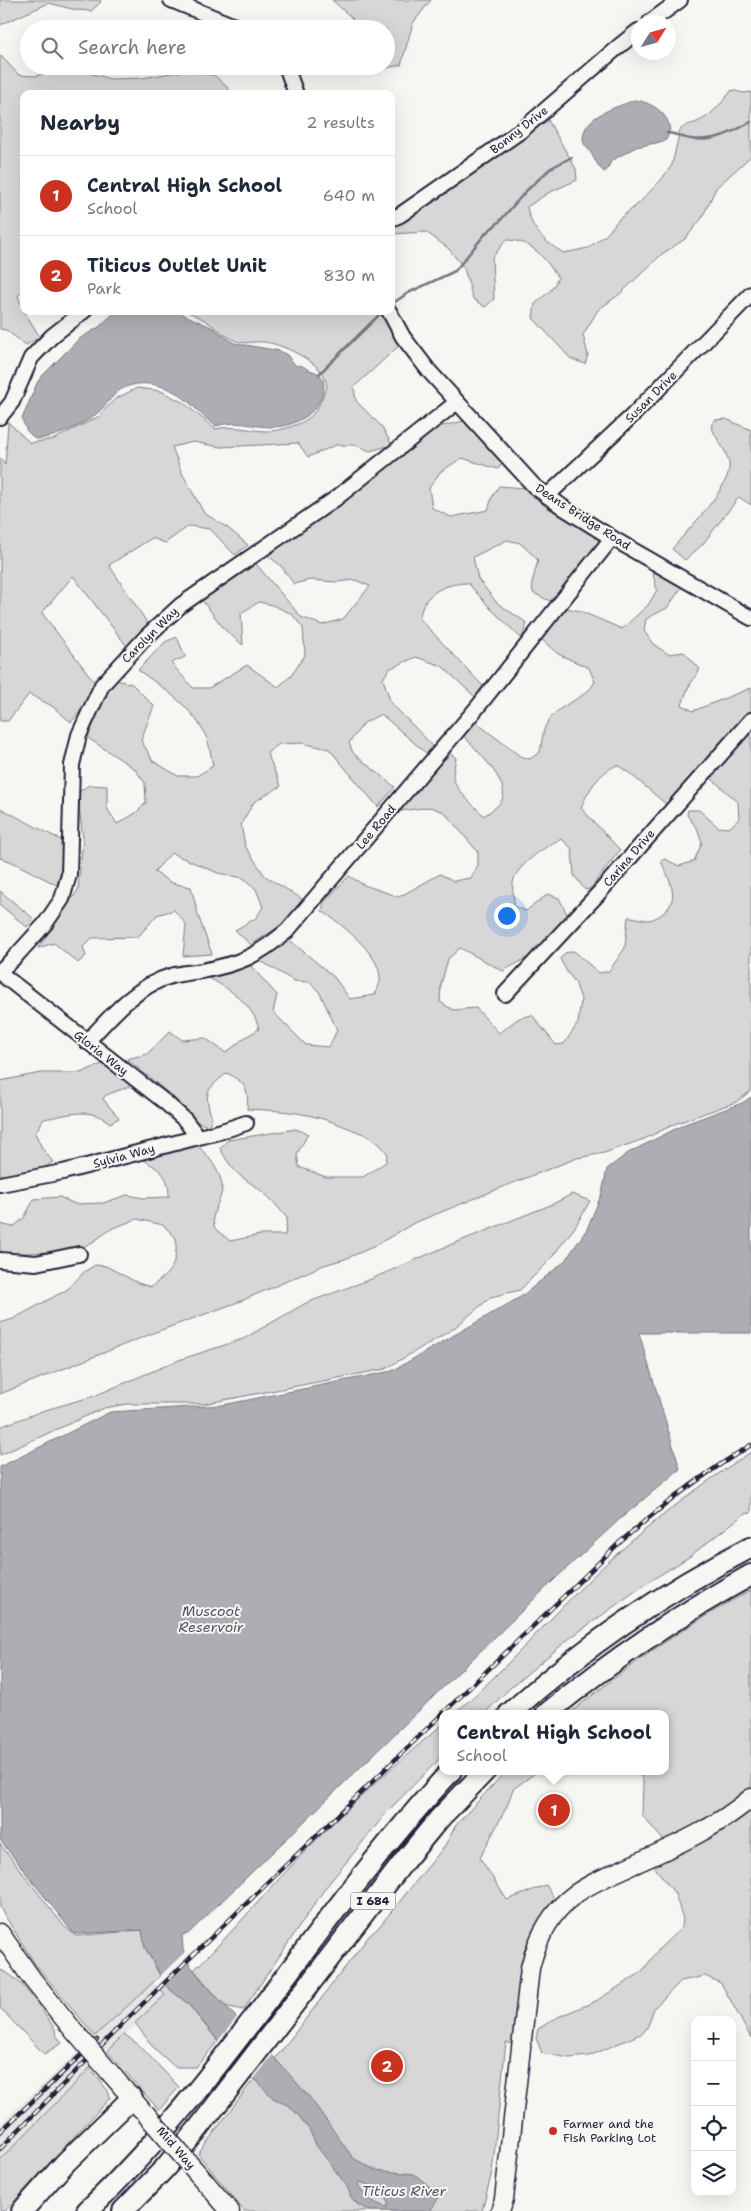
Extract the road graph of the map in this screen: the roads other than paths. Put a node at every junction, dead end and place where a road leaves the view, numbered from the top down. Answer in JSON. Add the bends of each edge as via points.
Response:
{"nodes":[{"id":1,"x":171,"y":0,"type":"edge"},
{"id":2,"x":680,"y":0,"type":"edge"},
{"id":3,"x":660,"y":15,"type":"edge"},
{"id":4,"x":220,"y":20,"type":"edge"},
{"id":5,"x":631,"y":37,"type":"edge"},
{"id":6,"x":289,"y":75,"type":"edge"},
{"id":7,"x":295,"y":90,"type":"edge"},
{"id":8,"x":395,"y":217,"type":"edge"},
{"id":9,"x":751,"y":294,"type":"edge"},
{"id":10,"x":79,"y":315,"type":"edge"},
{"id":11,"x":391,"y":315,"type":"edge"},
{"id":12,"x":457,"y":402,"type":"junction"},
{"id":13,"x":0,"y":417,"type":"edge"},
{"id":14,"x":547,"y":496,"type":"junction"},
{"id":15,"x":612,"y":538,"type":"junction"},
{"id":16,"x":750,"y":617,"type":"edge"},
{"id":17,"x":751,"y":720,"type":"edge"},
{"id":18,"x":0,"y":972,"type":"edge"},
{"id":19,"x":506,"y":994,"type":"dead end"},
{"id":20,"x":87,"y":1042,"type":"junction"},
{"id":21,"x":246,"y":1123,"type":"dead end"},
{"id":22,"x":197,"y":1136,"type":"junction"},
{"id":23,"x":0,"y":1184,"type":"edge"},
{"id":24,"x":79,"y":1254,"type":"dead end"},
{"id":25,"x":0,"y":1260,"type":"edge"},
{"id":26,"x":751,"y":1547,"type":"edge"},
{"id":27,"x":751,"y":1575,"type":"edge"},
{"id":28,"x":514,"y":1710,"type":"edge"},
{"id":29,"x":551,"y":1710,"type":"edge"},
{"id":30,"x":447,"y":1775,"type":"edge"},
{"id":31,"x":481,"y":1775,"type":"edge"},
{"id":32,"x":751,"y":1798,"type":"edge"},
{"id":33,"x":0,"y":1933,"type":"edge"},
{"id":34,"x":132,"y":2098,"type":"junction"},
{"id":35,"x":503,"y":2207,"type":"edge"},
{"id":36,"x":22,"y":2211,"type":"edge"},
{"id":37,"x":87,"y":2211,"type":"edge"},
{"id":38,"x":123,"y":2211,"type":"edge"},
{"id":39,"x":230,"y":2211,"type":"edge"}],
"edges":[{"from":1,"to":4,"type":"street"},
{"from":2,"to":3,"type":"street"},
{"from":5,"to":8,"type":"street","name":"Bonny Drive","via":[[522,130]]},
{"from":6,"to":7,"type":"street"},
{"from":9,"to":14,"type":"street","name":"Susan Drive","via":[[633,415]]},
{"from":10,"to":13,"type":"street","via":[[31,358],[12,402]]},
{"from":11,"to":12,"type":"street","name":"Deans Bridge Road","via":[[415,354]]},
{"from":12,"to":14,"type":"street","name":"Deans Bridge Road","via":[[521,474]]},
{"from":12,"to":18,"type":"street","name":"Carolyn Way","via":[[335,499],[181,604],[102,685],[78,735],[72,765],[68,875],[62,899],[45,924]]},
{"from":14,"to":15,"type":"street","name":"Deans Bridge Road"},
{"from":15,"to":16,"type":"street","name":"Deans Bridge Road"},
{"from":15,"to":20,"type":"street","name":"Lee Road","via":[[476,709],[287,931],[263,951],[238,963],[157,981],[132,998]]},
{"from":17,"to":19,"type":"street","name":"Carina Drive"},
{"from":18,"to":20,"type":"street","name":"Gloria Way"},
{"from":20,"to":22,"type":"street","name":"Gloria Way","via":[[165,1102]]},
{"from":21,"to":22,"type":"street","name":"Sylvia Way"},
{"from":22,"to":23,"type":"street","name":"Sylvia Way","via":[[64,1172]]},
{"from":24,"to":25,"type":"street","via":[[36,1263]]},
{"from":26,"to":28,"type":"highway","via":[[696,1577],[610,1633]]},
{"from":27,"to":29,"type":"highway","via":[[659,1629],[600,1670]]},
{"from":30,"to":37,"type":"highway","number":"I 684","via":[[354,1884],[253,2020],[146,2152]]},
{"from":31,"to":38,"type":"highway","number":"I 684","via":[[405,1860],[164,2169]]},
{"from":32,"to":35,"type":"main road","via":[[705,1830],[575,1894],[544,1928],[530,1968]]},
{"from":33,"to":34,"type":"main road","name":"Mid Way","bridge":true,"via":[[32,1979]]},
{"from":34,"to":36,"type":"highway"},
{"from":34,"to":39,"type":"main road","name":"Mid Way","bridge":true}]}
